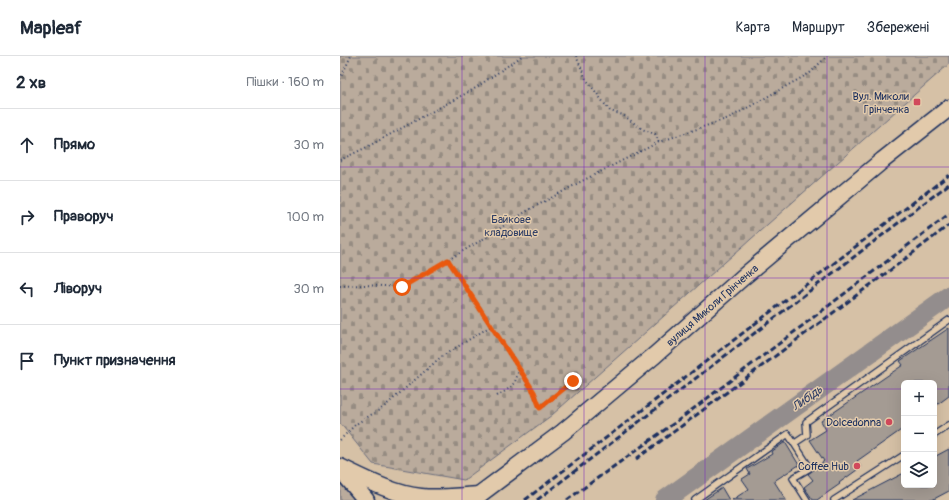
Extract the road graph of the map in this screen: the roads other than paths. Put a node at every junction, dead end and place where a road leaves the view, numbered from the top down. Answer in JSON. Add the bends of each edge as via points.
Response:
{"nodes":[{"id":1,"x":949,"y":108,"type":"edge"},
{"id":2,"x":949,"y":320,"type":"edge"},
{"id":3,"x":949,"y":425,"type":"edge"},
{"id":4,"x":937,"y":433,"type":"edge"},
{"id":5,"x":795,"y":443,"type":"junction"},
{"id":6,"x":901,"y":457,"type":"edge"},
{"id":7,"x":340,"y":468,"type":"edge"},
{"id":8,"x":845,"y":494,"type":"junction"},
{"id":9,"x":476,"y":498,"type":"edge"},
{"id":10,"x":366,"y":500,"type":"edge"},
{"id":11,"x":695,"y":500,"type":"edge"},
{"id":12,"x":807,"y":500,"type":"edge"},
{"id":13,"x":834,"y":500,"type":"edge"},
{"id":14,"x":848,"y":500,"type":"edge"}],
"edges":[{"from":1,"to":9,"type":"main road","name":"вулиця Миколи Грінченка","via":[[742,278],[563,432]]},
{"from":2,"to":5,"type":"lane","via":[[806,422],[807,435]]},
{"from":3,"to":4,"type":"lane"},
{"from":5,"to":11,"type":"lane","via":[[788,434]]},
{"from":5,"to":12,"type":"lane","via":[[810,468],[793,478]]},
{"from":6,"to":8,"type":"lane"},
{"from":7,"to":9,"type":"main road","via":[[372,483],[408,495]]},
{"from":7,"to":10,"type":"main road"},
{"from":8,"to":13,"type":"lane"},
{"from":8,"to":14,"type":"lane"}]}
